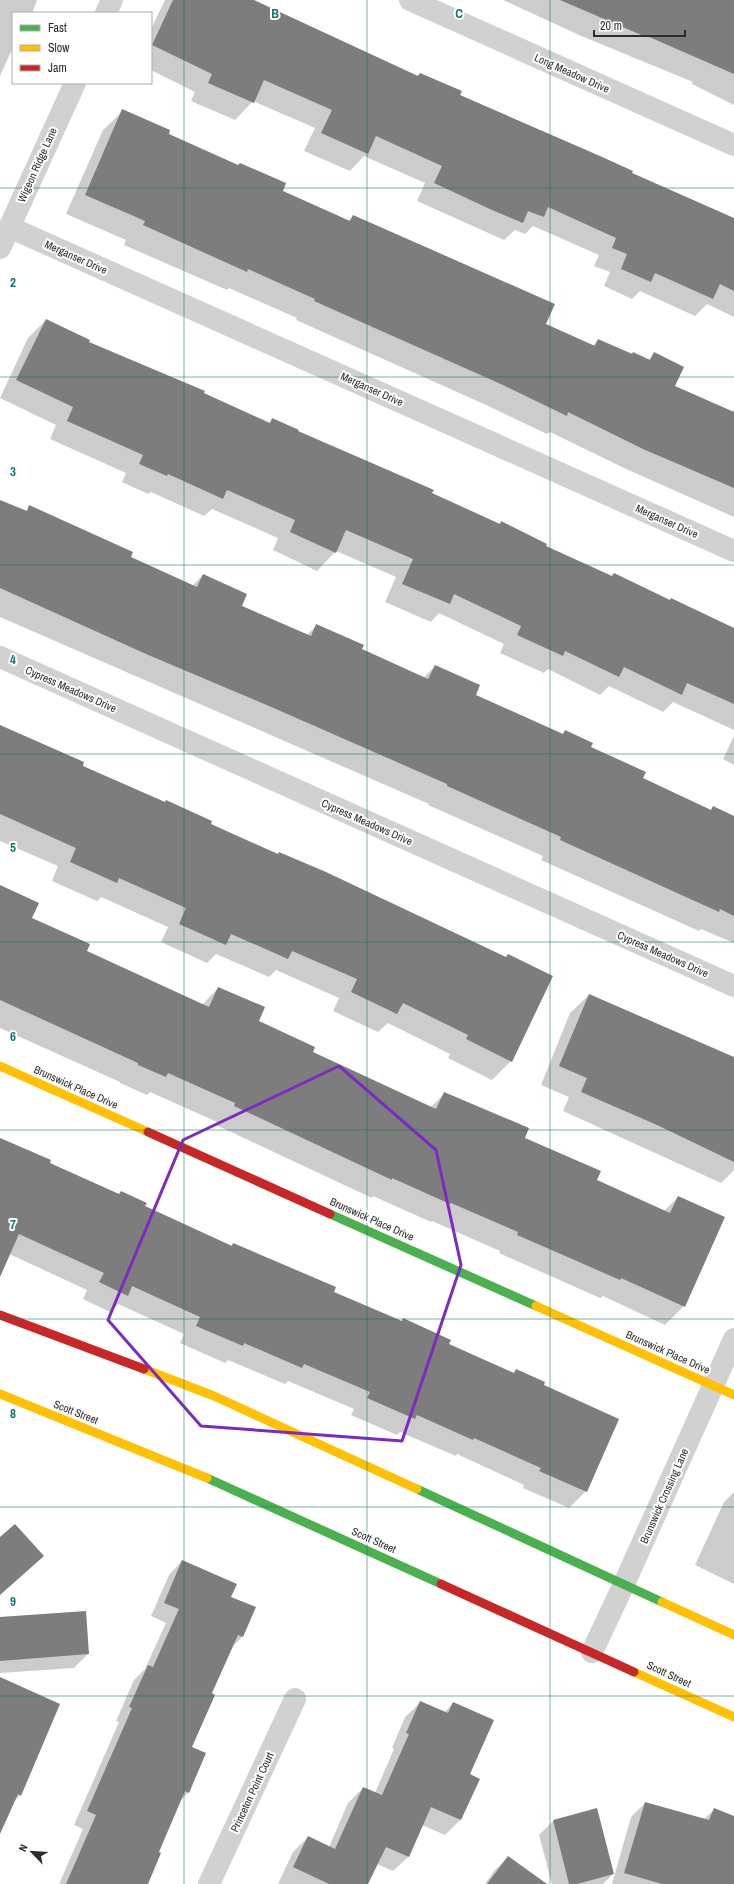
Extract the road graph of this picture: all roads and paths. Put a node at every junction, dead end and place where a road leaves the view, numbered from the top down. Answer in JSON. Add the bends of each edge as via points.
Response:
{"nodes":[{"id":1,"x":112,"y":0,"type":"edge"},
{"id":2,"x":410,"y":0,"type":"edge"},
{"id":3,"x":106,"y":12,"type":"edge"},
{"id":4,"x":75,"y":84,"type":"edge"},
{"id":5,"x":734,"y":145,"type":"edge"},
{"id":6,"x":9,"y":227,"type":"junction"},
{"id":7,"x":0,"y":248,"type":"edge"},
{"id":8,"x":734,"y":551,"type":"edge"},
{"id":9,"x":0,"y":657,"type":"edge"},
{"id":10,"x":734,"y":986,"type":"edge"},
{"id":11,"x":0,"y":1066,"type":"edge"},
{"id":12,"x":0,"y":1315,"type":"edge"},
{"id":13,"x":734,"y":1339,"type":"edge"},
{"id":14,"x":714,"y":1386,"type":"junction"},
{"id":15,"x":0,"y":1394,"type":"edge"},
{"id":16,"x":734,"y":1395,"type":"edge"},
{"id":17,"x":624,"y":1584,"type":"junction"},
{"id":18,"x":734,"y":1635,"type":"edge"},
{"id":19,"x":592,"y":1652,"type":"junction"},
{"id":20,"x":295,"y":1699,"type":"dead end"},
{"id":21,"x":734,"y":1717,"type":"edge"},
{"id":22,"x":209,"y":1884,"type":"edge"}],
"edges":[{"from":1,"to":3,"type":"street"},
{"from":2,"to":5,"type":"street","name":"Long Meadow Drive"},
{"from":4,"to":6,"type":"street","name":"Wigeon Ridge Lane"},
{"from":6,"to":7,"type":"street","name":"Wigeon Ridge Lane"},
{"from":6,"to":8,"type":"street","name":"Merganser Drive"},
{"from":9,"to":10,"type":"street","name":"Cypress Meadows Drive"},
{"from":11,"to":14,"type":"main road","name":"Brunswick Place Drive"},
{"from":12,"to":17,"type":"main road","via":[[214,1396]]},
{"from":13,"to":14,"type":"street","name":"Brunswick Crossing Lane"},
{"from":14,"to":16,"type":"main road","name":"Brunswick Place Drive"},
{"from":14,"to":17,"type":"street","name":"Brunswick Crossing Lane"},
{"from":15,"to":19,"type":"main road","name":"Scott Street","via":[[224,1485]]},
{"from":17,"to":18,"type":"main road"},
{"from":17,"to":19,"type":"street","name":"Brunswick Crossing Lane"},
{"from":19,"to":21,"type":"main road","name":"Scott Street"},
{"from":20,"to":22,"type":"street","name":"Princeton Point Court"}]}
